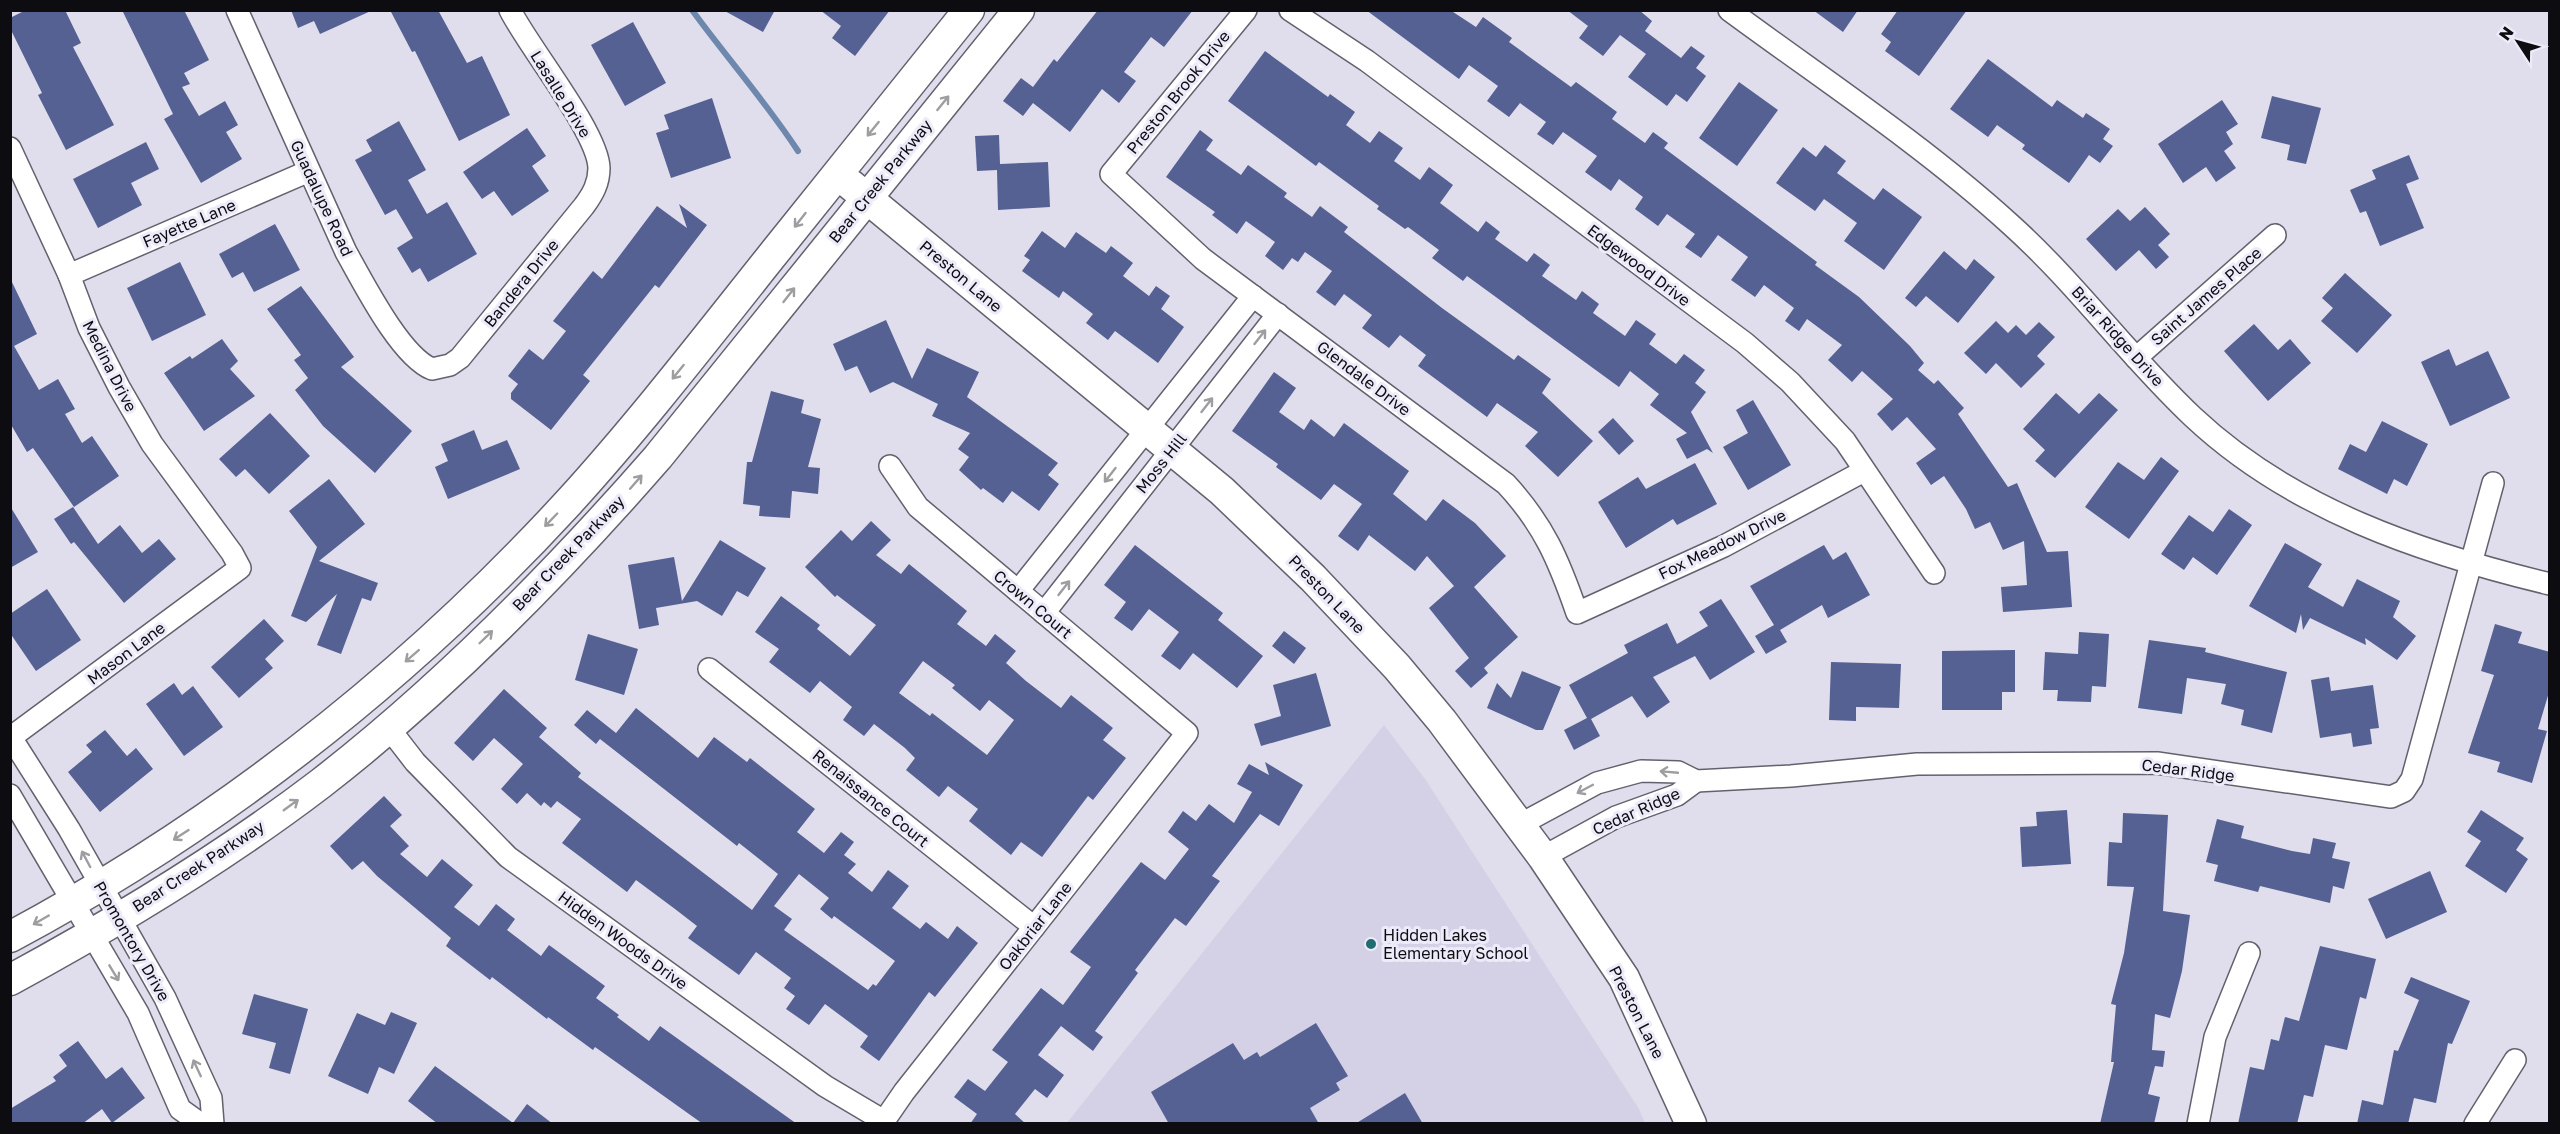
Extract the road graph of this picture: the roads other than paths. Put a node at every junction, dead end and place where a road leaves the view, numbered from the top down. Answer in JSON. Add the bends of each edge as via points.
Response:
{"nodes":[{"id":1,"x":237,"y":10,"type":"edge"},
{"id":2,"x":510,"y":10,"type":"edge"},
{"id":3,"x":969,"y":10,"type":"edge"},
{"id":4,"x":1019,"y":10,"type":"edge"},
{"id":5,"x":1246,"y":10,"type":"edge"},
{"id":6,"x":1290,"y":10,"type":"edge"},
{"id":7,"x":1729,"y":10,"type":"edge"},
{"id":8,"x":11,"y":148,"type":"edge"},
{"id":9,"x":309,"y":171,"type":"junction"},
{"id":10,"x":837,"y":174,"type":"junction"},
{"id":11,"x":1111,"y":174,"type":"joint"},
{"id":12,"x":598,"y":181,"type":"joint"},
{"id":13,"x":866,"y":197,"type":"junction"},
{"id":14,"x":2276,"y":235,"type":"dead end"},
{"id":15,"x":69,"y":275,"type":"junction"},
{"id":16,"x":1253,"y":296,"type":"junction"},
{"id":17,"x":1278,"y":314,"type":"junction"},
{"id":18,"x":2136,"y":358,"type":"junction"},
{"id":19,"x":432,"y":369,"type":"joint"},
{"id":20,"x":1145,"y":428,"type":"junction"},
{"id":21,"x":1172,"y":450,"type":"junction"},
{"id":22,"x":890,"y":466,"type":"dead end"},
{"id":23,"x":1864,"y":471,"type":"junction"},
{"id":24,"x":2493,"y":483,"type":"dead end"},
{"id":25,"x":2472,"y":565,"type":"junction"},
{"id":26,"x":240,"y":568,"type":"joint"},
{"id":27,"x":1934,"y":573,"type":"dead end"},
{"id":28,"x":2550,"y":584,"type":"edge"},
{"id":29,"x":1018,"y":591,"type":"junction"},
{"id":30,"x":1044,"y":613,"type":"junction"},
{"id":31,"x":1577,"y":613,"type":"joint"},
{"id":32,"x":709,"y":669,"type":"dead end"},
{"id":33,"x":388,"y":727,"type":"junction"},
{"id":34,"x":1187,"y":733,"type":"joint"},
{"id":35,"x":11,"y":737,"type":"edge"},
{"id":36,"x":1696,"y":781,"type":"junction"},
{"id":37,"x":10,"y":795,"type":"edge"},
{"id":38,"x":58,"y":811,"type":"junction"},
{"id":39,"x":1519,"y":825,"type":"junction"},
{"id":40,"x":30,"y":829,"type":"junction"},
{"id":41,"x":1543,"y":857,"type":"junction"},
{"id":42,"x":99,"y":885,"type":"junction"},
{"id":43,"x":72,"y":902,"type":"junction"},
{"id":44,"x":118,"y":917,"type":"junction"},
{"id":45,"x":1034,"y":927,"type":"junction"},
{"id":46,"x":90,"y":934,"type":"junction"},
{"id":47,"x":10,"y":937,"type":"edge"},
{"id":48,"x":2249,"y":953,"type":"dead end"},
{"id":49,"x":10,"y":980,"type":"edge"},
{"id":50,"x":165,"y":998,"type":"junction"},
{"id":51,"x":138,"y":1013,"type":"junction"},
{"id":52,"x":2515,"y":1060,"type":"dead end"},
{"id":53,"x":884,"y":1121,"type":"joint"},
{"id":54,"x":201,"y":1124,"type":"edge"},
{"id":55,"x":213,"y":1124,"type":"edge"},
{"id":56,"x":1691,"y":1124,"type":"edge"},
{"id":57,"x":2198,"y":1124,"type":"edge"},
{"id":58,"x":2475,"y":1124,"type":"edge"}],
"edges":[{"from":1,"to":9,"type":"street","name":"Guadalupe Road"},
{"from":2,"to":12,"type":"street","name":"Lasalle Drive","via":[[596,152]]},
{"from":3,"to":10,"type":"main road","one_way":true},
{"from":13,"to":4,"type":"main road","name":"Bear Creek Parkway","one_way":true},
{"from":5,"to":11,"type":"street","name":"Preston Brook Drive"},
{"from":6,"to":23,"type":"street","name":"Edgewood Drive","via":[[1367,62],[1745,343],[1818,411],[1845,441]]},
{"from":7,"to":18,"type":"street","name":"Briar Ridge Drive","via":[[1923,152],[2010,224],[2075,288]]},
{"from":8,"to":15,"type":"street","name":"Medina Drive"},
{"from":9,"to":15,"type":"street","name":"Fayette Lane"},
{"from":9,"to":19,"type":"street","name":"Guadalupe Road","via":[[366,288],[406,348]]},
{"from":10,"to":13,"type":"main road","name":"Preston Lane"},
{"from":10,"to":42,"type":"main road","one_way":true,"via":[[629,433],[567,504],[443,627],[297,753],[230,802]]},
{"from":11,"to":16,"type":"street","name":"Glendale Drive","via":[[1203,259]]},
{"from":12,"to":19,"type":"street","name":"Bandera Drive","via":[[594,194],[460,358]]},
{"from":13,"to":20,"type":"main road","name":"Preston Lane"},
{"from":33,"to":13,"type":"main road","name":"Bear Creek Parkway","one_way":true,"via":[[453,670],[595,529]]},
{"from":14,"to":18,"type":"street","name":"Saint James Place"},
{"from":15,"to":26,"type":"street","name":"Medina Drive","via":[[89,328],[152,444]]},
{"from":16,"to":17,"type":"street","name":"Glendale Drive"},
{"from":16,"to":20,"type":"street","name":"Moss Hill"},
{"from":21,"to":17,"type":"street","name":"Moss Hill","one_way":true},
{"from":17,"to":31,"type":"street","name":"Glendale Drive","via":[[1506,484],[1528,508],[1559,561]]},
{"from":18,"to":25,"type":"street","name":"Briar Ridge Drive","via":[[2193,417],[2249,462],[2370,530]]},
{"from":20,"to":21,"type":"main road","name":"Preston Lane"},
{"from":20,"to":29,"type":"street","name":"Moss Hill","one_way":true},
{"from":30,"to":21,"type":"street","name":"Moss Hill","one_way":true},
{"from":21,"to":39,"type":"main road","name":"Preston Lane","via":[[1222,491],[1314,578],[1397,667],[1442,720]]},
{"from":22,"to":29,"type":"street","name":"Crown Court","via":[[918,507]]},
{"from":23,"to":27,"type":"street","name":"Edgewood Drive"},
{"from":23,"to":31,"type":"street","name":"Fox Meadow Drive","via":[[1724,546]]},
{"from":24,"to":25,"type":"street","name":"Cedar Ridge"},
{"from":25,"to":28,"type":"street","name":"Briar Ridge Drive"},
{"from":25,"to":36,"type":"street","name":"Cedar Ridge","via":[[2412,779],[2404,791],[2391,797],[2157,763],[1917,764]]},
{"from":26,"to":35,"type":"street","name":"Mason Lane"},
{"from":29,"to":30,"type":"street","name":"Crown Court"},
{"from":30,"to":34,"type":"street","name":"Crown Court"},
{"from":32,"to":45,"type":"street","name":"Renaissance Court"},
{"from":44,"to":33,"type":"main road","name":"Bear Creek Parkway","one_way":true,"via":[[251,834]]},
{"from":33,"to":53,"type":"street","name":"Hidden Woods Drive","via":[[415,762],[508,857],[825,1086]]},
{"from":34,"to":45,"type":"street","name":"Oakbriar Lane"},
{"from":35,"to":38,"type":"street","name":"Promontory Drive"},
{"from":36,"to":39,"type":"street","name":"Cedar Ridge","one_way":true,"via":[[1678,772],[1641,771],[1597,783]]},
{"from":36,"to":41,"type":"street","name":"Cedar Ridge","via":[[1677,795],[1616,817]]},
{"from":37,"to":40,"type":"street","name":"Promontory Drive"},
{"from":38,"to":40,"type":"street"},
{"from":42,"to":38,"type":"street","name":"Promontory Drive","one_way":true},
{"from":39,"to":41,"type":"main road","name":"Preston Lane"},
{"from":40,"to":43,"type":"street","name":"Promontory Drive"},
{"from":41,"to":56,"type":"main road","name":"Preston Lane","via":[[1624,978]]},
{"from":42,"to":43,"type":"main road"},
{"from":42,"to":44,"type":"street","name":"Promontory Drive"},
{"from":43,"to":46,"type":"street","name":"Promontory Drive"},
{"from":43,"to":47,"type":"main road","one_way":true},
{"from":44,"to":46,"type":"main road","name":"Bear Creek Parkway"},
{"from":44,"to":50,"type":"street","name":"Promontory Drive"},
{"from":45,"to":53,"type":"street","name":"Oakbriar Lane"},
{"from":46,"to":49,"type":"main road","name":"Bear Creek Parkway"},
{"from":46,"to":51,"type":"street","name":"Promontory Drive","one_way":true},
{"from":48,"to":57,"type":"street","via":[[2215,1037]]},
{"from":50,"to":51,"type":"street"},
{"from":55,"to":50,"type":"street","name":"Promontory Drive","one_way":true,"via":[[211,1098]]},
{"from":51,"to":54,"type":"street","name":"Promontory Drive","via":[[180,1109]]},
{"from":52,"to":58,"type":"street"}]}
